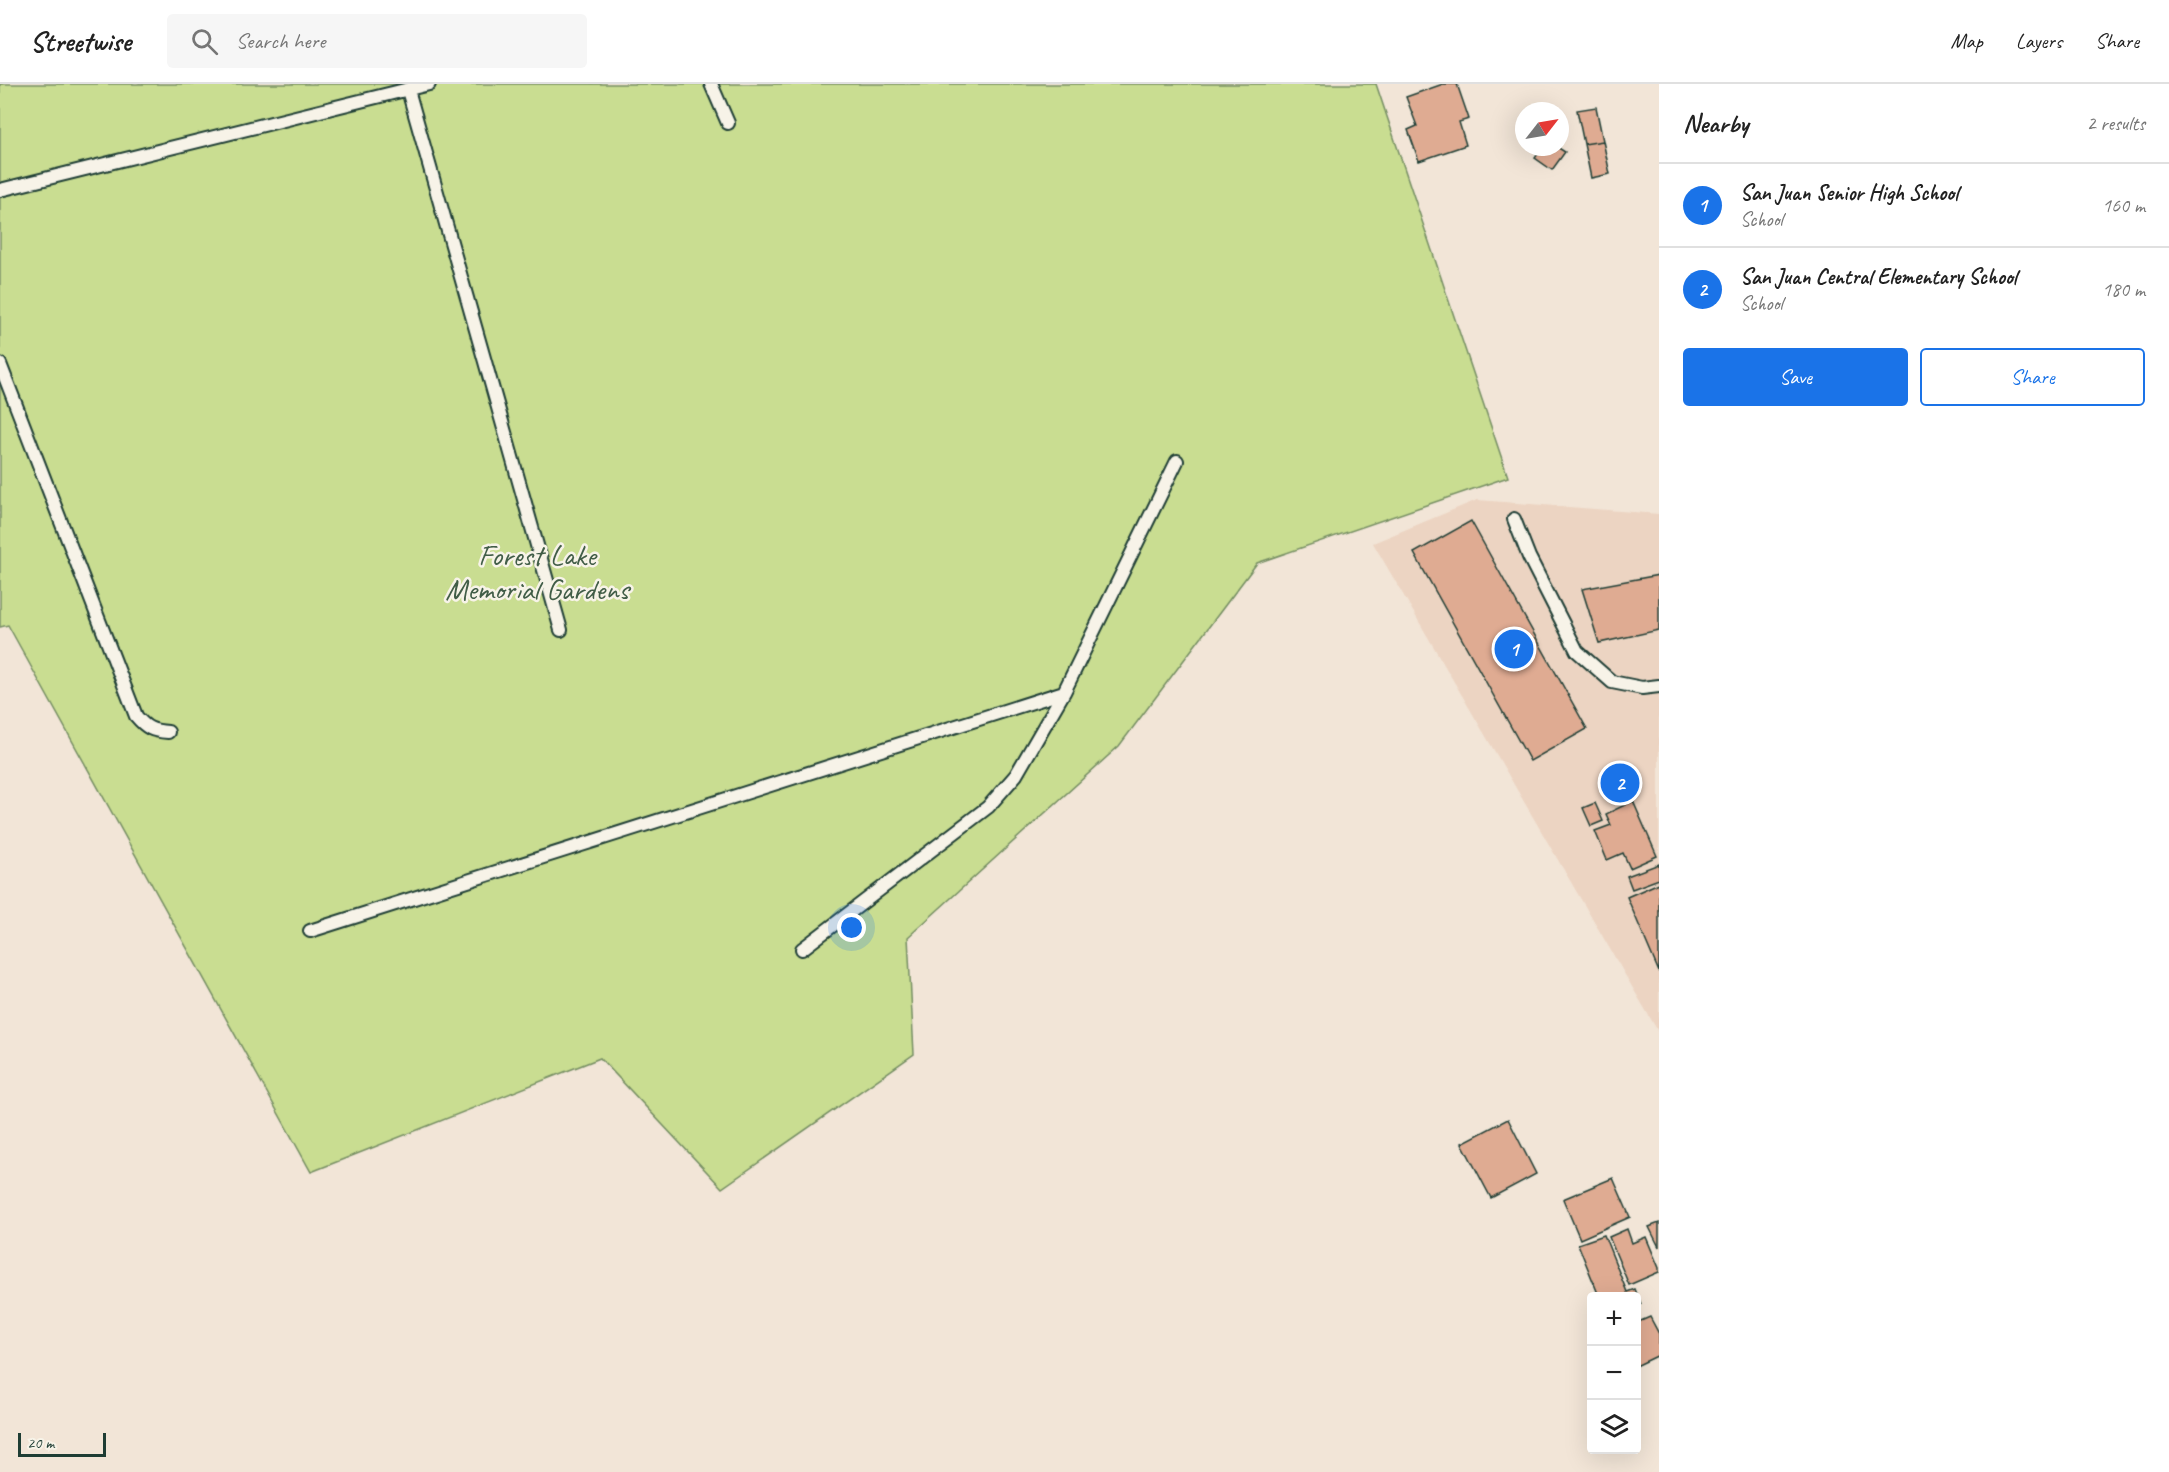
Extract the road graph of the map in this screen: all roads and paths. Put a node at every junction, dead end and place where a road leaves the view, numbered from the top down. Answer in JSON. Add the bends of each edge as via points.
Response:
{"nodes":[{"id":1,"x":429,"y":84,"type":"edge"},
{"id":2,"x":711,"y":84,"type":"edge"},
{"id":3,"x":408,"y":90,"type":"junction"},
{"id":4,"x":728,"y":123,"type":"dead end"},
{"id":5,"x":0,"y":190,"type":"edge"},
{"id":6,"x":0,"y":364,"type":"edge"},
{"id":7,"x":1177,"y":461,"type":"dead end"},
{"id":8,"x":1514,"y":519,"type":"dead end"},
{"id":9,"x":561,"y":630,"type":"dead end"},
{"id":10,"x":1659,"y":686,"type":"edge"},
{"id":11,"x":1064,"y":692,"type":"junction"},
{"id":12,"x":168,"y":732,"type":"dead end"},
{"id":13,"x":310,"y":931,"type":"dead end"},
{"id":14,"x":802,"y":949,"type":"dead end"}],
"edges":[{"from":1,"to":3,"type":"lane"},
{"from":2,"to":4,"type":"lane"},
{"from":3,"to":5,"type":"lane"},
{"from":3,"to":9,"type":"lane"},
{"from":6,"to":12,"type":"lane","via":[[136,716],[153,731]]},
{"from":7,"to":11,"type":"lane"},
{"from":8,"to":10,"type":"lane","via":[[1577,651],[1612,682],[1642,688]]},
{"from":11,"to":13,"type":"lane"},
{"from":11,"to":14,"type":"lane","via":[[1016,775],[988,807]]}]}
